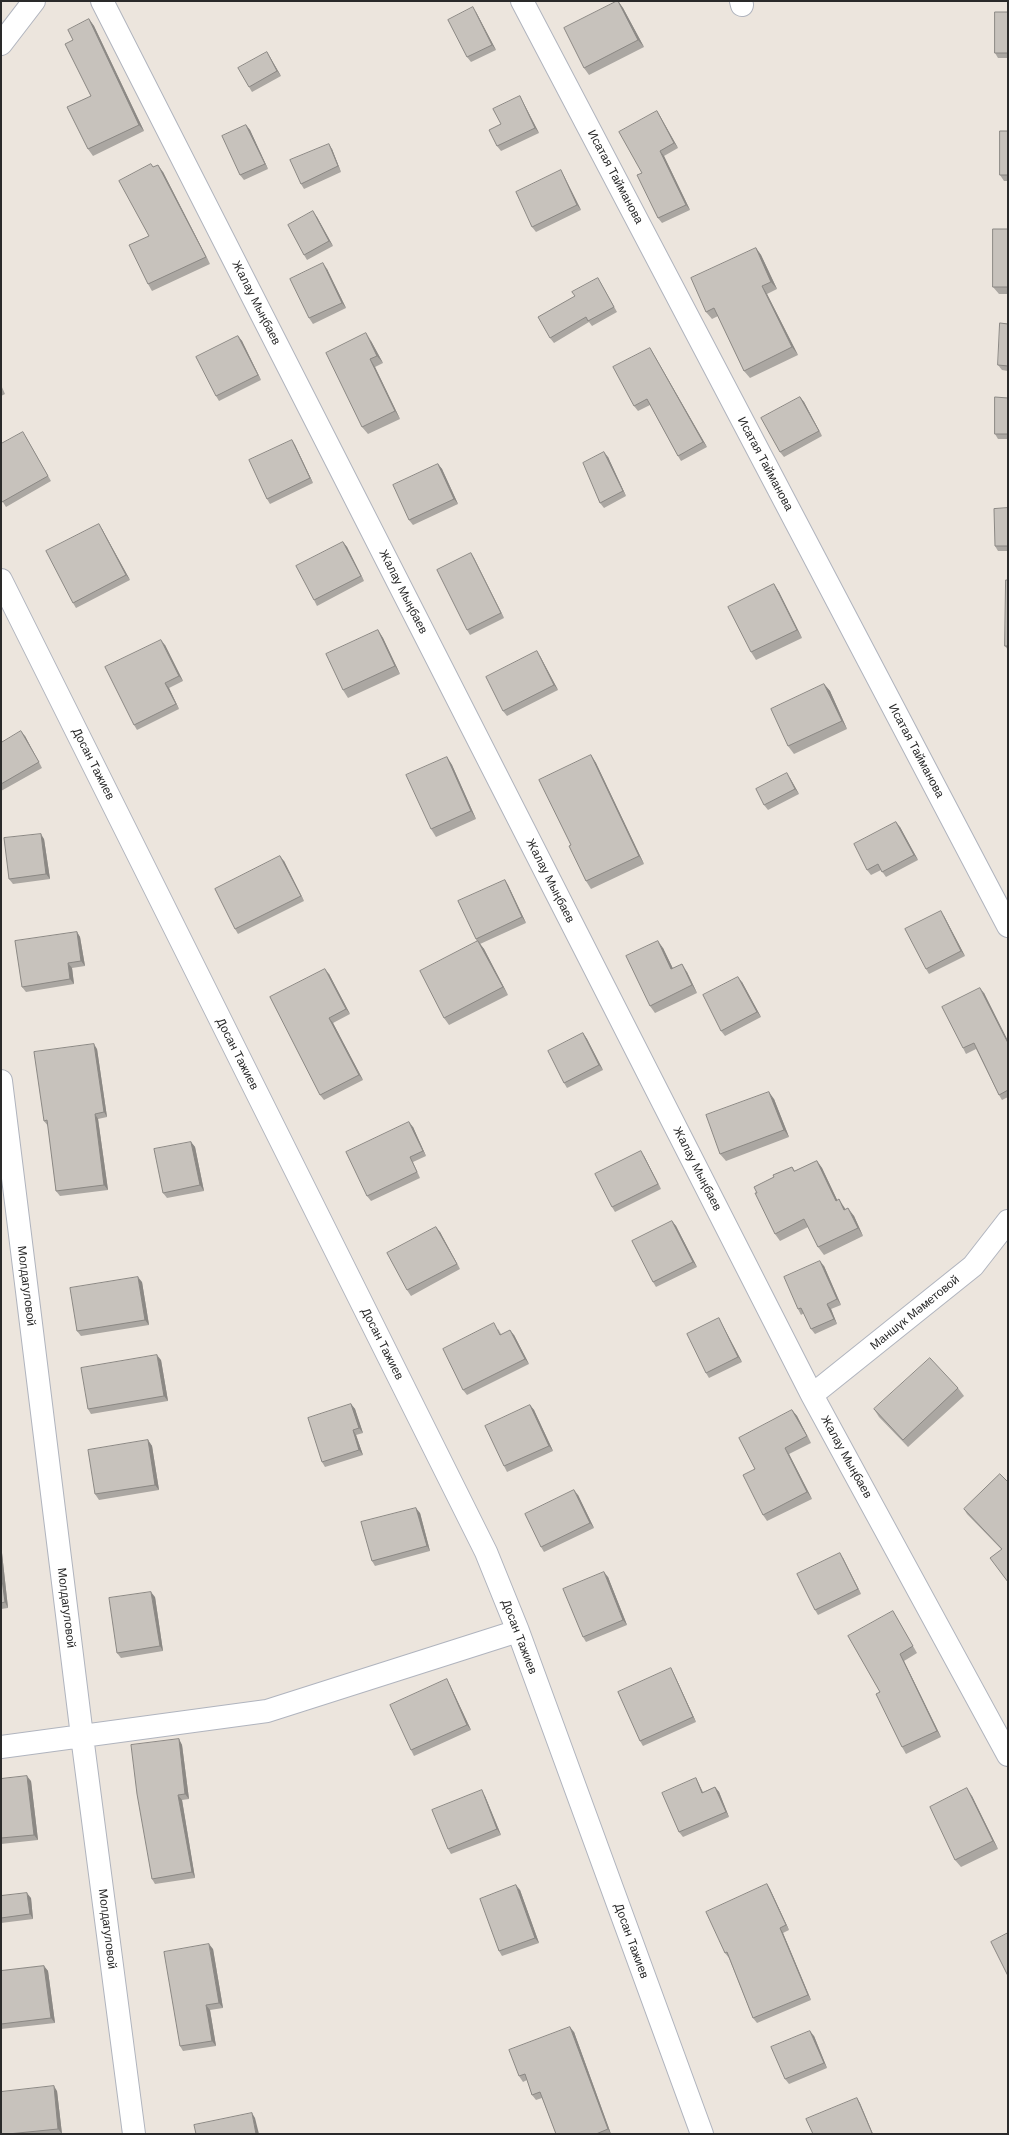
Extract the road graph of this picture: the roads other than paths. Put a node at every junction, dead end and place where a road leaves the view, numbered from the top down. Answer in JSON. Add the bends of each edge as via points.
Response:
{"nodes":[{"id":1,"x":34,"y":1,"type":"edge"},
{"id":2,"x":102,"y":1,"type":"edge"},
{"id":3,"x":522,"y":1,"type":"edge"},
{"id":4,"x":1,"y":44,"type":"edge"},
{"id":5,"x":1,"y":580,"type":"edge"},
{"id":6,"x":1008,"y":926,"type":"edge"},
{"id":7,"x":1,"y":1081,"type":"edge"},
{"id":8,"x":1008,"y":1221,"type":"edge"},
{"id":9,"x":812,"y":1395,"type":"junction"},
{"id":10,"x":518,"y":1631,"type":"junction"},
{"id":11,"x":82,"y":1736,"type":"junction"},
{"id":12,"x":1,"y":1747,"type":"edge"},
{"id":13,"x":1008,"y":1755,"type":"edge"},
{"id":14,"x":134,"y":2134,"type":"edge"},
{"id":15,"x":702,"y":2134,"type":"edge"}],
"edges":[{"from":1,"to":4,"type":"street"},
{"from":2,"to":9,"type":"street","name":"Жалау Мыңбаев"},
{"from":3,"to":6,"type":"street","name":"Исатая Тайманова"},
{"from":5,"to":10,"type":"street","name":"Досан Тажиев","via":[[486,1552]]},
{"from":7,"to":11,"type":"street","name":"Молдагуловой"},
{"from":8,"to":9,"type":"street","name":"Маншүк Мәметовой","via":[[973,1266]]},
{"from":9,"to":13,"type":"street","name":"Жалау Мыңбаев"},
{"from":10,"to":11,"type":"street","via":[[267,1711]]},
{"from":10,"to":15,"type":"street","name":"Досан Тажиев"},
{"from":11,"to":12,"type":"street"},
{"from":11,"to":14,"type":"street","name":"Молдагуловой"}]}
